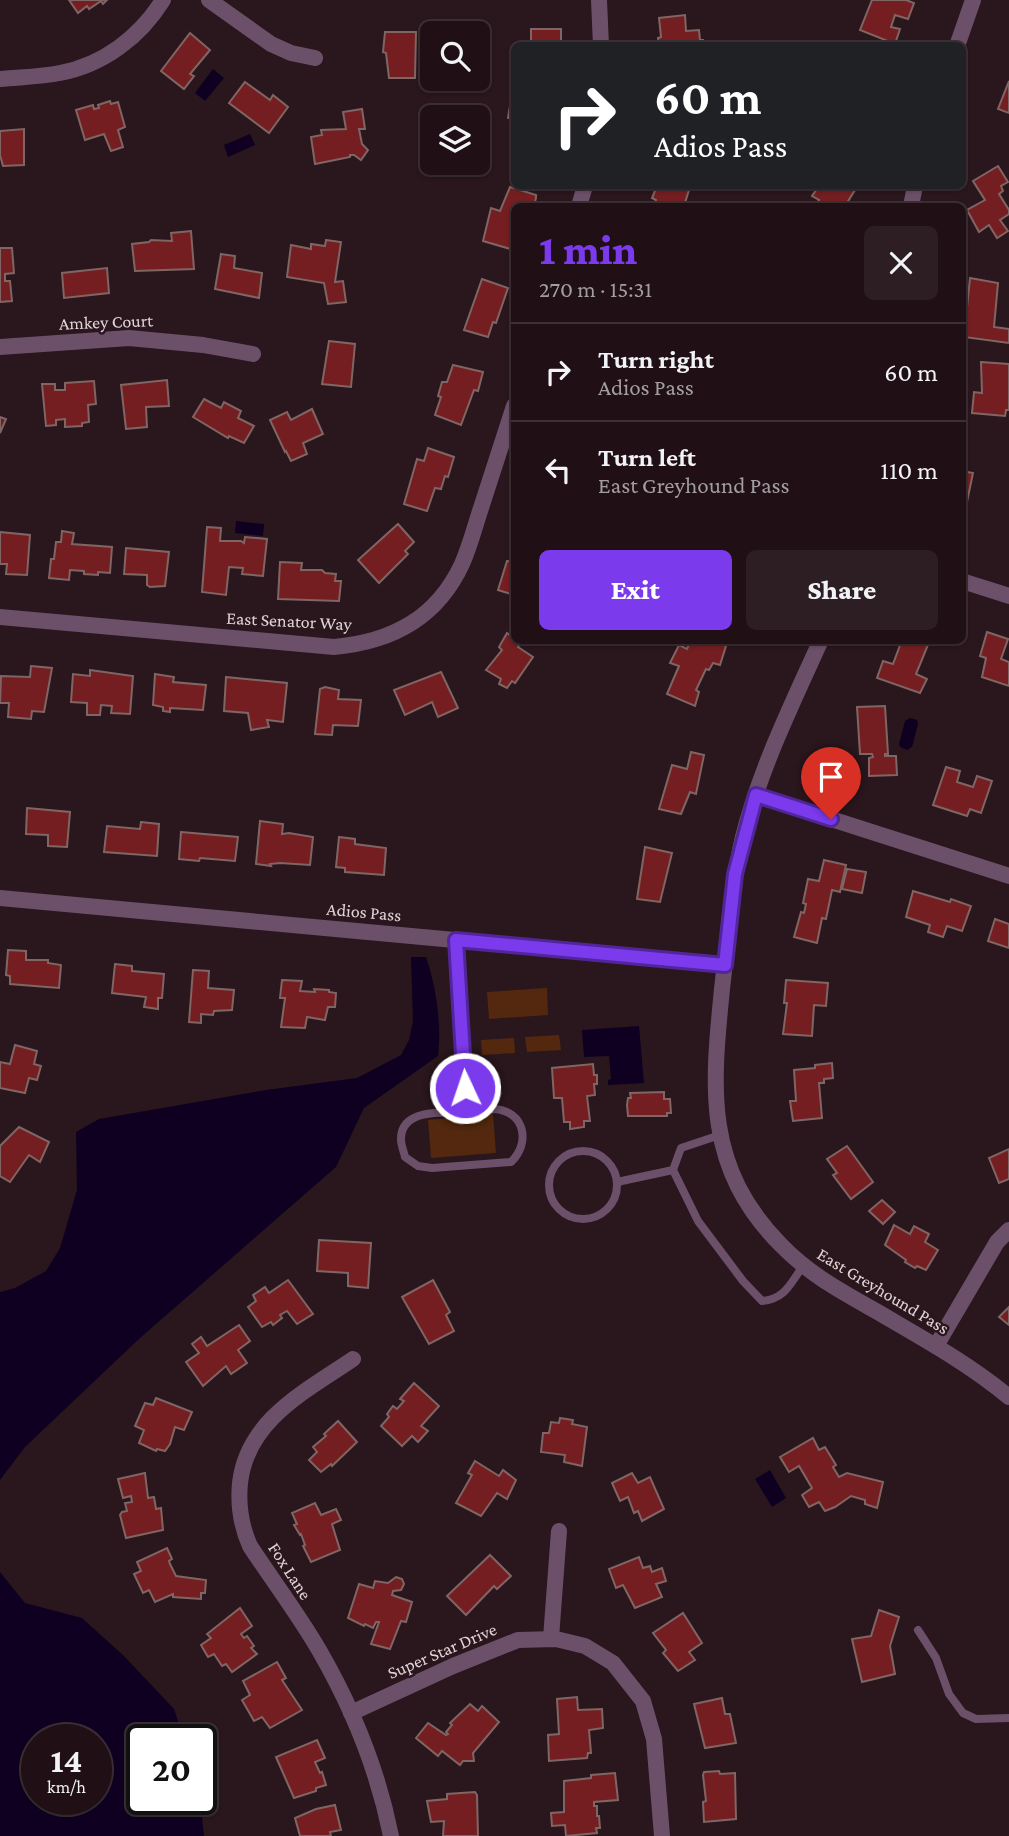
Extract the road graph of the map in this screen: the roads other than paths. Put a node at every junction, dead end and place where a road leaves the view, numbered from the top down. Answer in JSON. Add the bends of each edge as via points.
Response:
{"nodes":[{"id":1,"x":163,"y":0,"type":"edge"},
{"id":2,"x":209,"y":0,"type":"edge"},
{"id":3,"x":599,"y":0,"type":"edge"},
{"id":4,"x":973,"y":0,"type":"edge"},
{"id":5,"x":601,"y":42,"type":"edge"},
{"id":6,"x":958,"y":42,"type":"edge"},
{"id":7,"x":314,"y":58,"type":"dead end"},
{"id":8,"x":0,"y":79,"type":"edge"},
{"id":9,"x":0,"y":347,"type":"edge"},
{"id":10,"x":253,"y":354,"type":"dead end"},
{"id":11,"x":511,"y":415,"type":"edge"},
{"id":12,"x":966,"y":582,"type":"edge"},
{"id":13,"x":1009,"y":596,"type":"edge"},
{"id":14,"x":0,"y":617,"type":"edge"},
{"id":15,"x":819,"y":644,"type":"edge"},
{"id":16,"x":756,"y":795,"type":"junction"},
{"id":17,"x":1009,"y":876,"type":"edge"},
{"id":18,"x":0,"y":898,"type":"edge"},
{"id":19,"x":456,"y":940,"type":"junction"},
{"id":20,"x":725,"y":965,"type":"junction"},
{"id":21,"x":466,"y":1113,"type":"junction"},
{"id":22,"x":720,"y":1135,"type":"junction"},
{"id":23,"x":673,"y":1170,"type":"junction"},
{"id":24,"x":617,"y":1182,"type":"junction"},
{"id":25,"x":1009,"y":1230,"type":"edge"},
{"id":26,"x":803,"y":1266,"type":"junction"},
{"id":27,"x":936,"y":1346,"type":"junction"},
{"id":28,"x":353,"y":1359,"type":"dead end"},
{"id":29,"x":1009,"y":1397,"type":"edge"},
{"id":30,"x":559,"y":1531,"type":"dead end"},
{"id":31,"x":918,"y":1630,"type":"dead end"},
{"id":32,"x":551,"y":1638,"type":"junction"},
{"id":33,"x":351,"y":1713,"type":"junction"},
{"id":34,"x":1009,"y":1718,"type":"edge"},
{"id":35,"x":391,"y":1836,"type":"edge"},
{"id":36,"x":662,"y":1836,"type":"edge"}],
"edges":[{"from":1,"to":8,"type":"street","via":[[135,36],[94,62],[58,74]]},
{"from":2,"to":7,"type":"street","via":[[271,44]]},
{"from":3,"to":5,"type":"street"},
{"from":4,"to":6,"type":"street"},
{"from":9,"to":10,"type":"street","name":"Amkey Court","via":[[129,338]]},
{"from":11,"to":14,"type":"street","name":"East Senator Way","via":[[462,563],[443,596],[426,613],[386,637],[334,647]]},
{"from":12,"to":13,"type":"street"},
{"from":15,"to":16,"type":"street","name":"East Greyhound Pass"},
{"from":16,"to":17,"type":"street"},
{"from":16,"to":20,"type":"street","name":"East Greyhound Pass","via":[[735,874]]},
{"from":18,"to":19,"type":"street","name":"Adios Pass"},
{"from":19,"to":20,"type":"street","name":"Adios Pass"},
{"from":19,"to":21,"type":"lane"},
{"from":20,"to":22,"type":"street","name":"East Greyhound Pass","via":[[715,1064]]},
{"from":21,"to":21,"type":"lane","via":[[427,1113],[411,1119],[400,1139],[405,1157],[432,1168],[510,1162],[519,1153],[523,1137],[519,1122],[510,1114],[496,1109]]},
{"from":22,"to":23,"type":"lane","via":[[681,1148]]},
{"from":22,"to":26,"type":"street","name":"East Greyhound Pass","via":[[732,1178],[751,1211]]},
{"from":23,"to":24,"type":"lane"},
{"from":23,"to":26,"type":"lane","via":[[698,1222],[762,1301],[775,1300]]},
{"from":24,"to":24,"type":"lane","via":[[608,1161],[599,1154],[577,1151],[557,1162],[551,1172],[550,1194],[562,1213],[583,1219],[604,1212],[616,1194]]},
{"from":25,"to":27,"type":"street","via":[[997,1242]]},
{"from":26,"to":27,"type":"street","name":"East Greyhound Pass"},
{"from":27,"to":29,"type":"street","name":"East Greyhound Pass"},
{"from":28,"to":33,"type":"street","name":"Fox Lane","via":[[262,1428],[245,1458],[239,1491],[250,1546],[319,1650]]},
{"from":30,"to":32,"type":"street"},
{"from":31,"to":34,"type":"lane","via":[[963,1713],[976,1720]]},
{"from":32,"to":33,"type":"street","name":"Super Star Drive","via":[[499,1646]]},
{"from":32,"to":36,"type":"street","name":"Super Star Drive","via":[[585,1646],[613,1663],[643,1700],[654,1739]]},
{"from":33,"to":35,"type":"street","name":"Fox Lane"}]}
